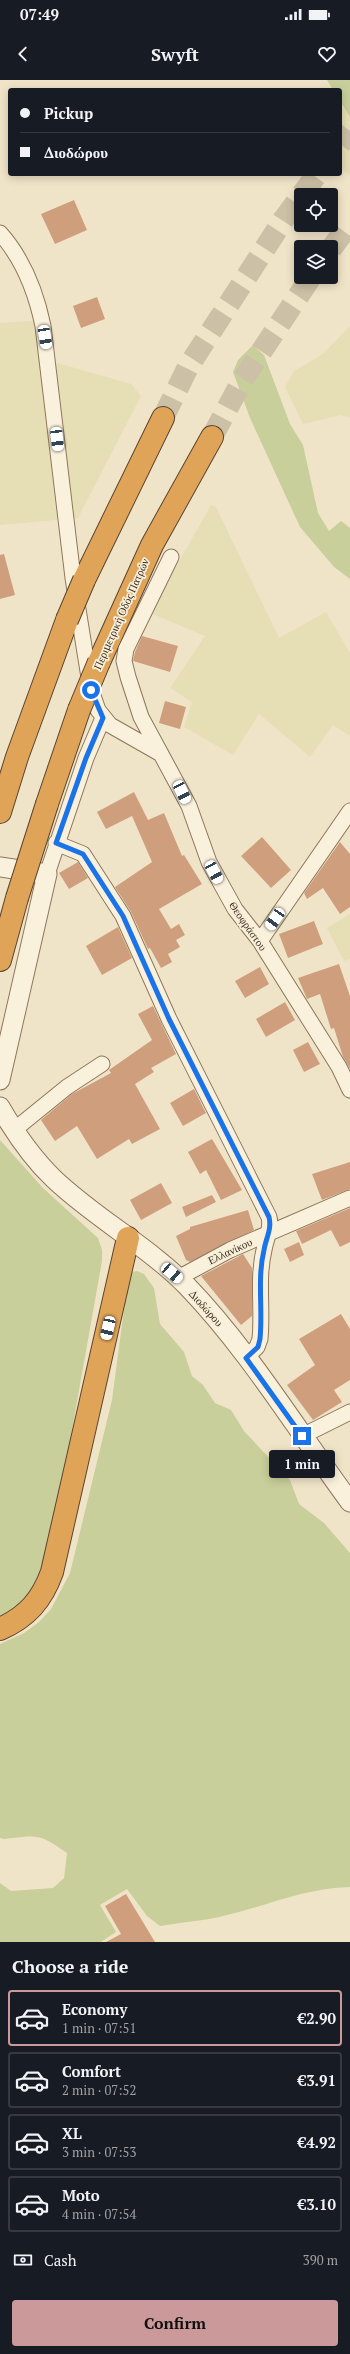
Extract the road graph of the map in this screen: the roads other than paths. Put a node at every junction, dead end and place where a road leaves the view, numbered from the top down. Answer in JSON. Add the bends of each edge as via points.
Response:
{"nodes":[{"id":1,"x":0,"y":234,"type":"edge"},
{"id":2,"x":163,"y":418,"type":"tunnel mouth"},
{"id":3,"x":212,"y":437,"type":"tunnel mouth"},
{"id":4,"x":171,"y":557,"type":"dead end"},
{"id":5,"x":103,"y":718,"type":"junction"},
{"id":6,"x":161,"y":754,"type":"junction"},
{"id":7,"x":1,"y":808,"type":"edge"},
{"id":8,"x":350,"y":811,"type":"edge"},
{"id":9,"x":56,"y":843,"type":"junction"},
{"id":10,"x":0,"y":868,"type":"edge"},
{"id":11,"x":47,"y":874,"type":"junction"},
{"id":12,"x":260,"y":940,"type":"junction"},
{"id":13,"x":0,"y":960,"type":"edge"},
{"id":14,"x":102,"y":1064,"type":"dead end"},
{"id":15,"x":0,"y":1080,"type":"edge"},
{"id":16,"x":350,"y":1090,"type":"edge"},
{"id":17,"x":0,"y":1107,"type":"edge"},
{"id":18,"x":14,"y":1130,"type":"junction"},
{"id":19,"x":350,"y":1198,"type":"edge"},
{"id":20,"x":269,"y":1233,"type":"junction"},
{"id":21,"x":128,"y":1238,"type":"junction"},
{"id":22,"x":178,"y":1278,"type":"junction"},
{"id":23,"x":246,"y":1358,"type":"junction"},
{"id":24,"x":350,"y":1412,"type":"edge"},
{"id":25,"x":302,"y":1436,"type":"junction"},
{"id":26,"x":350,"y":1502,"type":"edge"},
{"id":27,"x":0,"y":1629,"type":"edge"}],
"edges":[{"from":1,"to":5,"type":"street","via":[[19,258],[39,303],[47,348],[80,628],[91,690]]},
{"from":2,"to":7,"type":"highway","bridge":true,"via":[[67,620]]},
{"from":3,"to":13,"type":"highway","name":"Περιμετρική Οδός Πατρών","bridge":true,"via":[[152,545],[79,710],[17,898]]},
{"from":4,"to":6,"type":"street","name":"Θεοφράστου","via":[[126,649],[124,661],[141,717]]},
{"from":5,"to":6,"type":"street","via":[[122,733]]},
{"from":5,"to":9,"type":"street"},
{"from":6,"to":12,"type":"street","name":"Θεοφράστου","via":[[189,806],[216,874],[235,909]]},
{"from":8,"to":12,"type":"street"},
{"from":9,"to":11,"type":"street"},
{"from":9,"to":20,"type":"street","via":[[83,854],[123,916],[169,1019],[266,1212]]},
{"from":10,"to":11,"type":"street"},
{"from":11,"to":15,"type":"street"},
{"from":12,"to":16,"type":"street","name":"Θεοφράστου","via":[[339,1067]]},
{"from":14,"to":18,"type":"street","via":[[67,1087]]},
{"from":17,"to":18,"type":"street","name":"Διοδώρου"},
{"from":18,"to":21,"type":"street","name":"Διοδώρου","via":[[55,1179]]},
{"from":19,"to":20,"type":"street","name":"Ελλανίκου"},
{"from":20,"to":22,"type":"street","name":"Ελλανίκου","via":[[209,1260]]},
{"from":20,"to":23,"type":"street","via":[[260,1276],[259,1342],[256,1350]]},
{"from":21,"to":22,"type":"street","name":"Διοδώρου"},
{"from":21,"to":27,"type":"highway","via":[[52,1572],[46,1590],[36,1606],[21,1618]]},
{"from":22,"to":23,"type":"street","name":"Διοδώρου","via":[[212,1313]]},
{"from":23,"to":25,"type":"street","name":"Διοδώρου"},
{"from":24,"to":25,"type":"street"},
{"from":25,"to":26,"type":"street","name":"Διοδώρου"}]}
